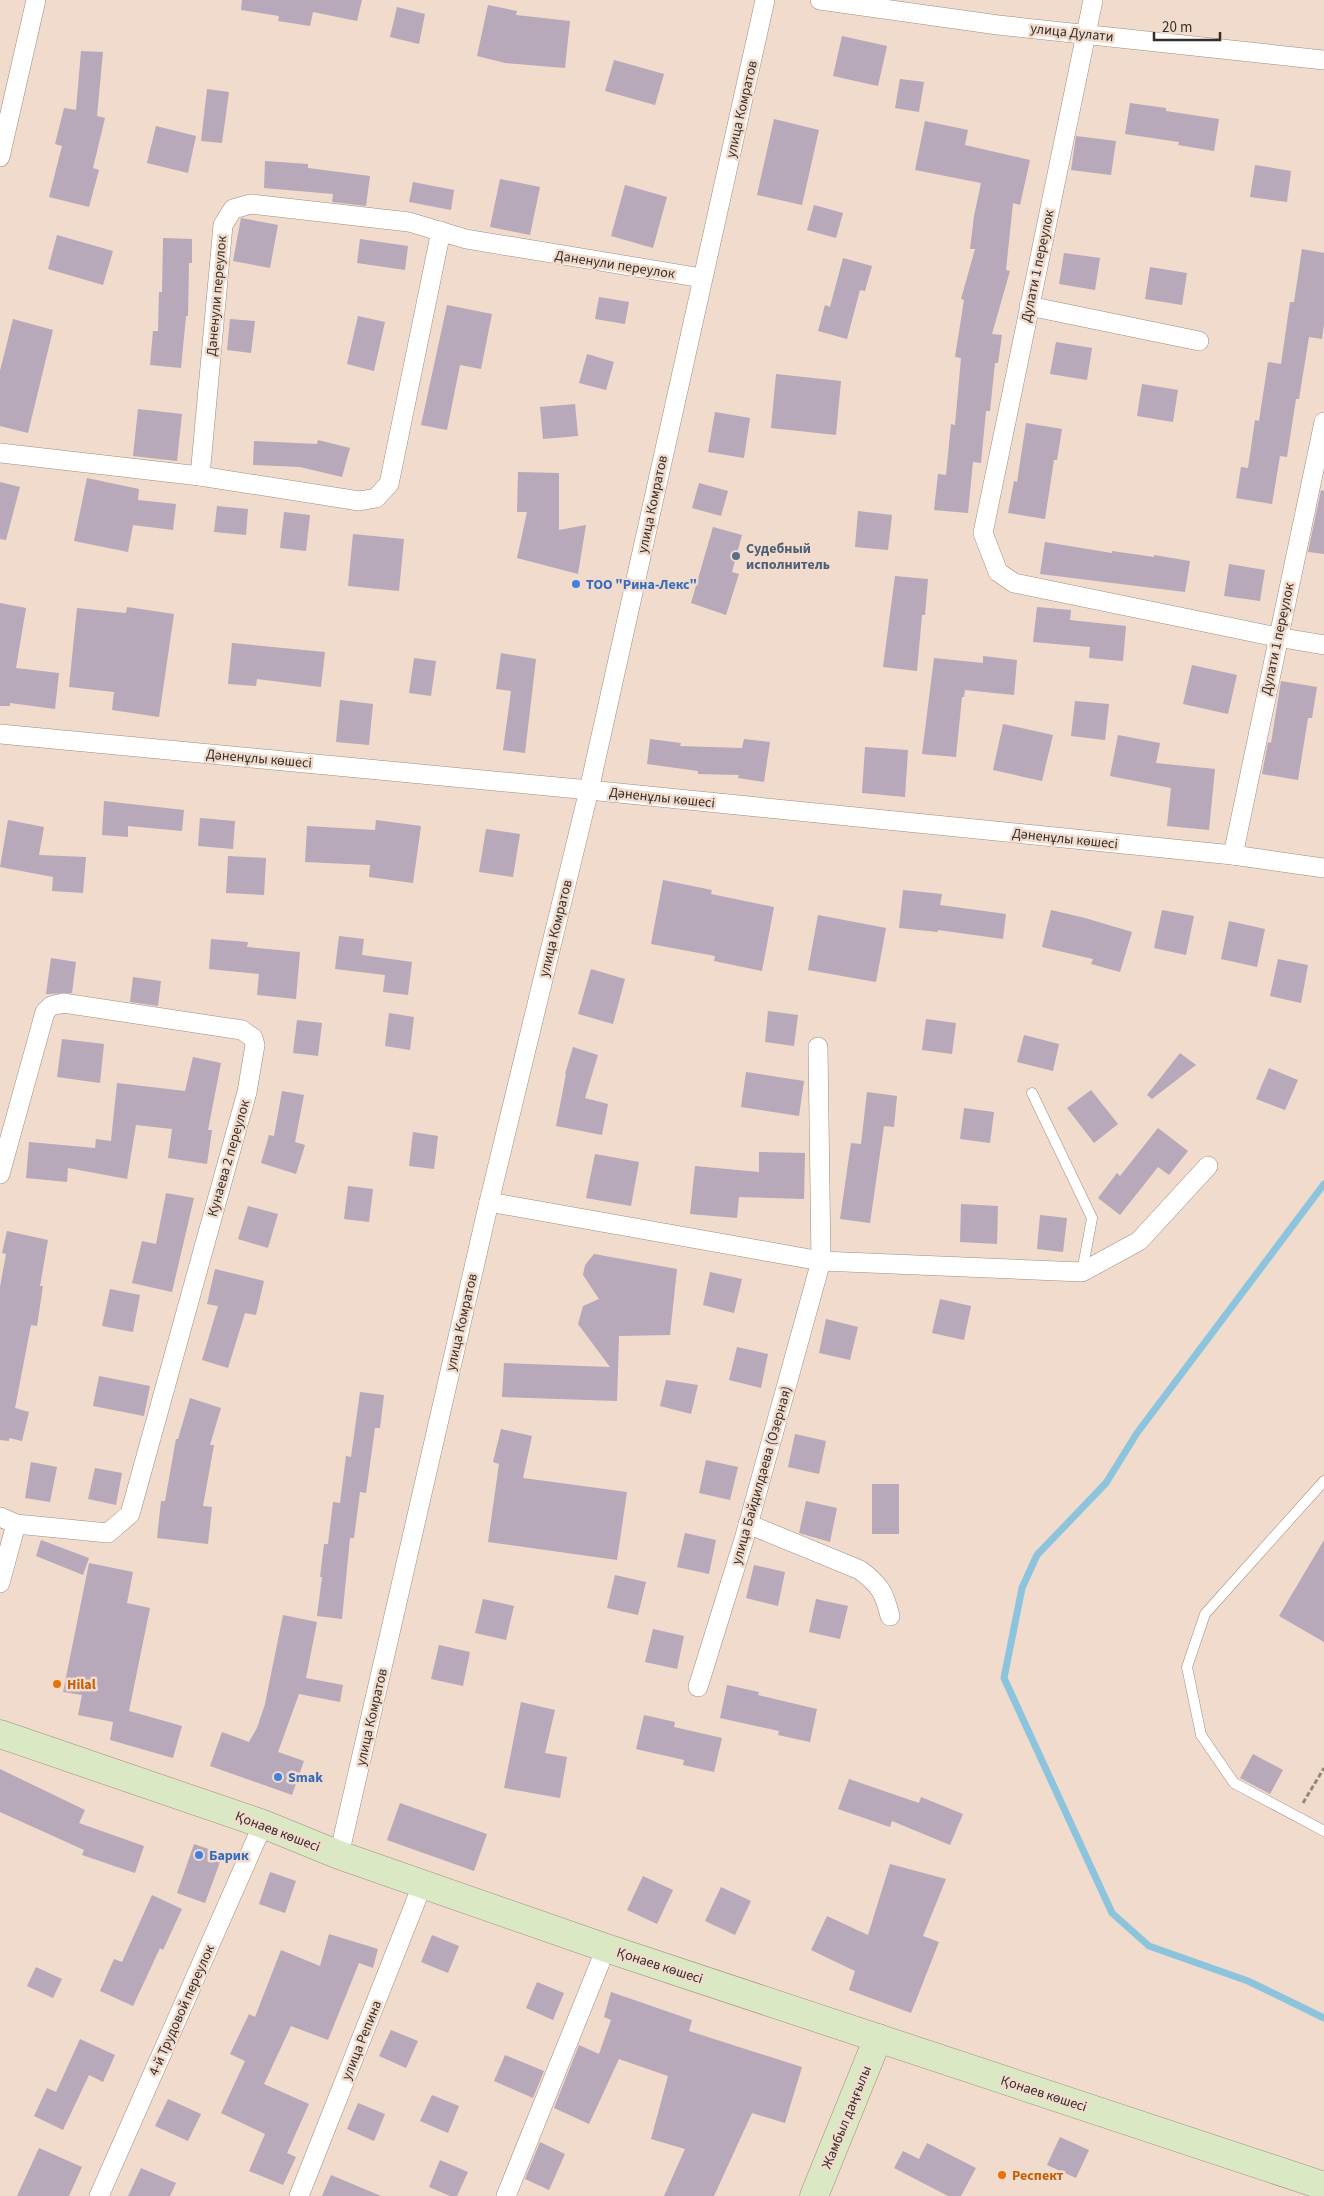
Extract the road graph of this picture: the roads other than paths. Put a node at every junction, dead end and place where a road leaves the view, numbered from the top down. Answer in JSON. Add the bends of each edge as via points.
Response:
{"nodes":[{"id":1,"x":36,"y":0,"type":"edge"},
{"id":2,"x":765,"y":0,"type":"edge"},
{"id":3,"x":820,"y":0,"type":"edge"},
{"id":4,"x":1093,"y":0,"type":"edge"},
{"id":5,"x":1086,"y":33,"type":"junction"},
{"id":6,"x":1324,"y":60,"type":"edge"},
{"id":7,"x":0,"y":157,"type":"edge"},
{"id":8,"x":440,"y":231,"type":"junction"},
{"id":9,"x":702,"y":278,"type":"junction"},
{"id":10,"x":1029,"y":306,"type":"junction"},
{"id":11,"x":1199,"y":341,"type":"dead end"},
{"id":12,"x":1324,"y":422,"type":"edge"},
{"id":13,"x":0,"y":453,"type":"edge"},
{"id":14,"x":200,"y":476,"type":"junction"},
{"id":15,"x":1277,"y":637,"type":"junction"},
{"id":16,"x":1324,"y":645,"type":"edge"},
{"id":17,"x":0,"y":734,"type":"edge"},
{"id":18,"x":589,"y":790,"type":"junction"},
{"id":19,"x":1233,"y":855,"type":"junction"},
{"id":20,"x":1324,"y":868,"type":"edge"},
{"id":21,"x":818,"y":1047,"type":"dead end"},
{"id":22,"x":1032,"y":1093,"type":"dead end"},
{"id":23,"x":1208,"y":1166,"type":"dead end"},
{"id":24,"x":1,"y":1169,"type":"edge"},
{"id":25,"x":489,"y":1202,"type":"junction"},
{"id":26,"x":821,"y":1261,"type":"junction"},
{"id":27,"x":1082,"y":1272,"type":"junction"},
{"id":28,"x":1324,"y":1481,"type":"edge"},
{"id":29,"x":8,"y":1520,"type":"edge"},
{"id":30,"x":748,"y":1524,"type":"junction"},
{"id":31,"x":0,"y":1583,"type":"edge"},
{"id":32,"x":890,"y":1616,"type":"dead end"},
{"id":33,"x":698,"y":1687,"type":"dead end"},
{"id":34,"x":0,"y":1734,"type":"edge"},
{"id":35,"x":264,"y":1824,"type":"junction"},
{"id":36,"x":1324,"y":1831,"type":"edge"},
{"id":37,"x":339,"y":1855,"type":"junction"},
{"id":38,"x":422,"y":1883,"type":"junction"},
{"id":39,"x":606,"y":1948,"type":"junction"},
{"id":40,"x":878,"y":2038,"type":"junction"},
{"id":41,"x":1324,"y":2186,"type":"edge"},
{"id":42,"x":98,"y":2196,"type":"edge"},
{"id":43,"x":299,"y":2196,"type":"edge"},
{"id":44,"x":506,"y":2196,"type":"edge"},
{"id":45,"x":814,"y":2196,"type":"edge"}],
"edges":[{"from":1,"to":7,"type":"street"},
{"from":2,"to":9,"type":"street","name":"улица Комратов"},
{"from":3,"to":5,"type":"street","name":"улица Дулати","via":[[998,25]]},
{"from":4,"to":5,"type":"street","name":"Дулати 1 переулок"},
{"from":5,"to":6,"type":"street","name":"улица Дулати"},
{"from":5,"to":10,"type":"street","name":"Дулати 1 переулок"},
{"from":8,"to":9,"type":"street","name":"Даненули переулок","via":[[466,239]]},
{"from":8,"to":14,"type":"street","via":[[389,484],[376,498],[359,501]]},
{"from":8,"to":14,"type":"street","name":"Даненули переулок","via":[[409,222],[251,204],[233,209],[223,225]]},
{"from":9,"to":18,"type":"street","name":"улица Комратов"},
{"from":10,"to":11,"type":"street"},
{"from":10,"to":15,"type":"street","name":"Дулати 1 переулок","via":[[982,533],[998,572],[1014,583]]},
{"from":12,"to":15,"type":"street","name":"Дулати 1 переулок"},
{"from":13,"to":14,"type":"street"},
{"from":15,"to":16,"type":"street"},
{"from":15,"to":19,"type":"street","name":"Дулати 1 переулок"},
{"from":17,"to":18,"type":"street","name":"Дәненұлы көшесі"},
{"from":18,"to":19,"type":"street","name":"Дәненұлы көшесі"},
{"from":18,"to":25,"type":"street","name":"улица Комратов"},
{"from":19,"to":20,"type":"street","name":"Дәненұлы көшесі"},
{"from":21,"to":26,"type":"street","name":"улица Байдилдаева (Озерная)"},
{"from":22,"to":27,"type":"lane","via":[[1092,1218]]},
{"from":23,"to":27,"type":"street","via":[[1139,1241]]},
{"from":24,"to":29,"type":"street","name":"Кунаева 2 переулок","via":[[45,1012],[51,1006],[63,1003],[232,1028],[253,1038],[247,1092],[130,1514],[108,1533]]},
{"from":25,"to":26,"type":"street"},
{"from":25,"to":37,"type":"street","name":"улица Комратов"},
{"from":26,"to":27,"type":"street"},
{"from":26,"to":30,"type":"street","name":"улица Байдилдаева (Озерная)"},
{"from":28,"to":36,"type":"lane","via":[[1205,1614],[1187,1667],[1201,1735],[1234,1783]]},
{"from":29,"to":31,"type":"street"},
{"from":30,"to":32,"type":"street","via":[[860,1570],[876,1582],[885,1595]]},
{"from":30,"to":33,"type":"street","name":"улица Байдилдаева (Озерная)"},
{"from":34,"to":35,"type":"main road","name":"Қонаев көшесі"},
{"from":35,"to":37,"type":"main road","name":"Қонаев көшесі"},
{"from":35,"to":42,"type":"street","name":"4-й Трудовой переулок"},
{"from":37,"to":38,"type":"main road","name":"Қонаев көшесі"},
{"from":38,"to":39,"type":"main road","name":"Қонаев көшесі"},
{"from":38,"to":43,"type":"street","name":"улица Репина"},
{"from":39,"to":40,"type":"main road","name":"Қонаев көшесі"},
{"from":39,"to":44,"type":"street"},
{"from":40,"to":41,"type":"main road","name":"Қонаев көшесі"},
{"from":40,"to":45,"type":"main road","name":"Жамбыл даңғылы"}]}
